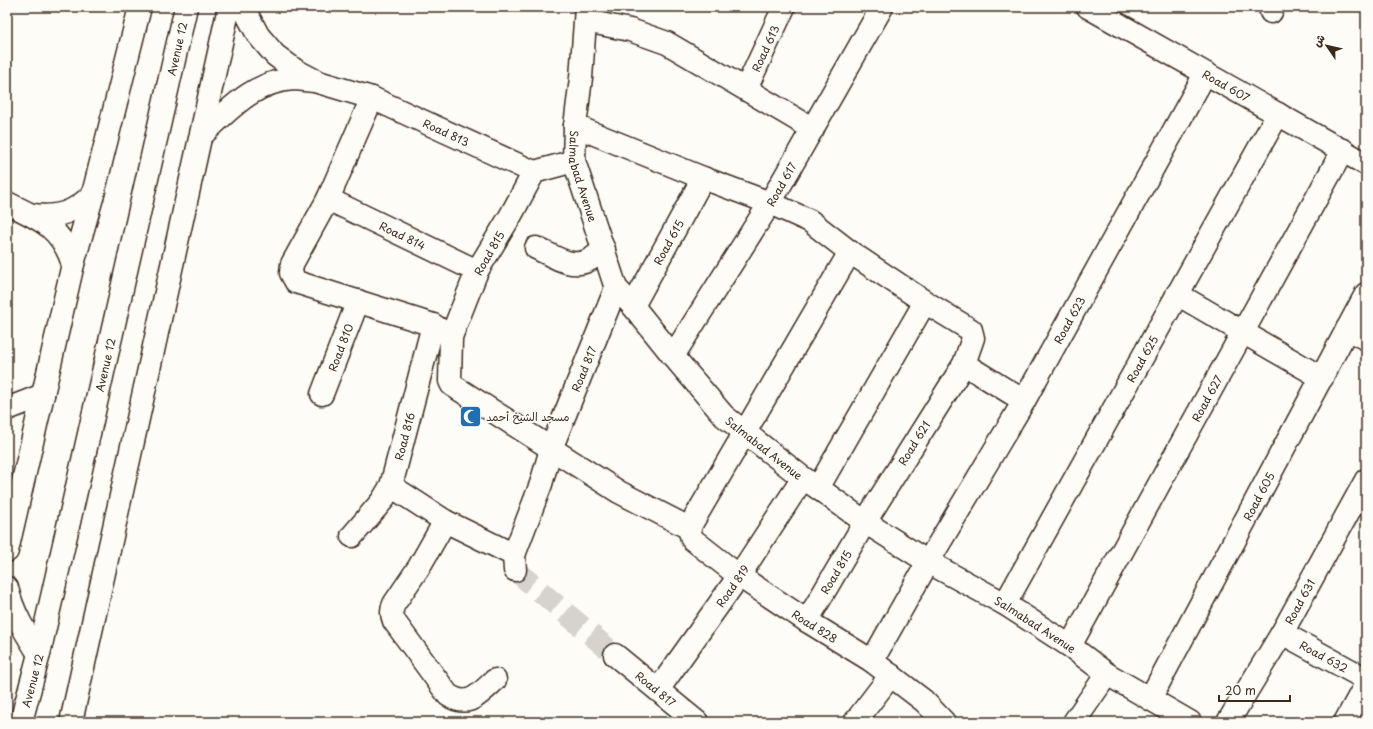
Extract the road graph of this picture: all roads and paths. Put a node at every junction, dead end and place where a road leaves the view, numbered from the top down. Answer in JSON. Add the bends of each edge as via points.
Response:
{"nodes":[{"id":1,"x":140,"y":7,"type":"edge"},
{"id":2,"x":186,"y":7,"type":"edge"},
{"id":3,"x":229,"y":7,"type":"edge"},
{"id":4,"x":243,"y":7,"type":"edge"},
{"id":5,"x":784,"y":7,"type":"edge"},
{"id":6,"x":882,"y":7,"type":"edge"},
{"id":7,"x":1088,"y":7,"type":"edge"},
{"id":8,"x":586,"y":14,"type":"edge"},
{"id":9,"x":1205,"y":74,"type":"junction"},
{"id":10,"x":318,"y":82,"type":"junction"},
{"id":11,"x":746,"y":89,"type":"junction"},
{"id":12,"x":372,"y":98,"type":"junction"},
{"id":13,"x":1278,"y":114,"type":"junction"},
{"id":14,"x":575,"y":126,"type":"junction"},
{"id":15,"x":813,"y":129,"type":"junction"},
{"id":16,"x":202,"y":135,"type":"junction"},
{"id":17,"x":1342,"y":150,"type":"junction"},
{"id":18,"x":574,"y":162,"type":"junction"},
{"id":19,"x":1366,"y":164,"type":"edge"},
{"id":20,"x":534,"y":172,"type":"junction"},
{"id":21,"x":702,"y":178,"type":"junction"},
{"id":22,"x":93,"y":194,"type":"junction"},
{"id":23,"x":328,"y":199,"type":"junction"},
{"id":24,"x":7,"y":203,"type":"edge"},
{"id":25,"x":770,"y":203,"type":"junction"},
{"id":26,"x":32,"y":215,"type":"junction"},
{"id":27,"x":536,"y":248,"type":"dead end"},
{"id":28,"x":604,"y":249,"type":"junction"},
{"id":29,"x":850,"y":252,"type":"junction"},
{"id":30,"x":73,"y":264,"type":"junction"},
{"id":31,"x":477,"y":271,"type":"junction"},
{"id":32,"x":616,"y":288,"type":"junction"},
{"id":33,"x":1177,"y":294,"type":"junction"},
{"id":34,"x":1366,"y":294,"type":"edge"},
{"id":35,"x":358,"y":301,"type":"junction"},
{"id":36,"x":925,"y":302,"type":"junction"},
{"id":37,"x":633,"y":306,"type":"junction"},
{"id":38,"x":442,"y":331,"type":"junction"},
{"id":39,"x":1243,"y":332,"type":"junction"},
{"id":40,"x":1357,"y":334,"type":"edge"},
{"id":41,"x":672,"y":356,"type":"junction"},
{"id":42,"x":964,"y":364,"type":"junction"},
{"id":43,"x":1322,"y":378,"type":"junction"},
{"id":44,"x":322,"y":394,"type":"dead end"},
{"id":45,"x":43,"y":395,"type":"junction"},
{"id":46,"x":1024,"y":401,"type":"junction"},
{"id":47,"x":7,"y":409,"type":"edge"},
{"id":48,"x":745,"y":432,"type":"junction"},
{"id":49,"x":550,"y":449,"type":"junction"},
{"id":50,"x":1366,"y":480,"type":"edge"},
{"id":51,"x":810,"y":483,"type":"junction"},
{"id":52,"x":391,"y":486,"type":"junction"},
{"id":53,"x":445,"y":521,"type":"junction"},
{"id":54,"x":865,"y":522,"type":"junction"},
{"id":55,"x":689,"y":528,"type":"junction"},
{"id":56,"x":352,"y":536,"type":"dead end"},
{"id":57,"x":7,"y":551,"type":"edge"},
{"id":58,"x":928,"y":562,"type":"junction"},
{"id":59,"x":739,"y":576,"type":"junction"},
{"id":60,"x":8,"y":599,"type":"edge"},
{"id":61,"x":1005,"y":604,"type":"junction"},
{"id":62,"x":807,"y":621,"type":"junction"},
{"id":63,"x":1282,"y":633,"type":"junction"},
{"id":64,"x":1070,"y":646,"type":"junction"},
{"id":65,"x":39,"y":654,"type":"junction"},
{"id":66,"x":615,"y":655,"type":"tunnel mouth"},
{"id":67,"x":872,"y":661,"type":"junction"},
{"id":68,"x":891,"y":674,"type":"junction"},
{"id":69,"x":1107,"y":674,"type":"junction"},
{"id":70,"x":1366,"y":679,"type":"edge"},
{"id":71,"x":495,"y":680,"type":"dead end"},
{"id":72,"x":1366,"y":684,"type":"edge"},
{"id":73,"x":658,"y":690,"type":"junction"},
{"id":74,"x":1150,"y":699,"type":"junction"},
{"id":75,"x":21,"y":722,"type":"edge"},
{"id":76,"x":71,"y":722,"type":"edge"},
{"id":77,"x":697,"y":722,"type":"edge"},
{"id":78,"x":856,"y":722,"type":"edge"},
{"id":79,"x":944,"y":722,"type":"edge"},
{"id":80,"x":1074,"y":722,"type":"edge"},
{"id":81,"x":1190,"y":722,"type":"edge"},
{"id":82,"x":1228,"y":722,"type":"edge"},
{"id":83,"x":1344,"y":722,"type":"edge"}],
"edges":[{"from":1,"to":22,"type":"street"},
{"from":2,"to":65,"type":"street","name":"Avenue 12"},
{"from":3,"to":16,"type":"street"},
{"from":4,"to":10,"type":"street","name":"Road 813","via":[[258,35],[275,55],[295,70]]},
{"from":5,"to":11,"type":"street","name":"Road 613"},
{"from":6,"to":15,"type":"street","name":"Road 617"},
{"from":7,"to":9,"type":"street","name":"Road 607"},
{"from":8,"to":11,"type":"street","via":[[667,43]]},
{"from":8,"to":14,"type":"street","name":"Salmabad Avenue"},
{"from":9,"to":13,"type":"street","name":"Road 607"},
{"from":9,"to":46,"type":"street","name":"Road 623"},
{"from":10,"to":12,"type":"street","name":"Road 813"},
{"from":10,"to":16,"type":"street","name":"Road 813","via":[[294,80],[271,83],[249,93]]},
{"from":11,"to":15,"type":"street"},
{"from":12,"to":20,"type":"street","name":"Road 813"},
{"from":12,"to":23,"type":"street"},
{"from":13,"to":17,"type":"street","name":"Road 607"},
{"from":13,"to":33,"type":"street","name":"Road 625"},
{"from":14,"to":18,"type":"street","name":"Salmabad Avenue"},
{"from":14,"to":21,"type":"street"},
{"from":15,"to":25,"type":"street","name":"Road 617"},
{"from":16,"to":76,"type":"street"},
{"from":17,"to":19,"type":"street","name":"Road 607"},
{"from":17,"to":39,"type":"street","name":"Road 627"},
{"from":18,"to":20,"type":"street"},
{"from":18,"to":28,"type":"street","name":"Salmabad Avenue"},
{"from":20,"to":31,"type":"street","name":"Road 815"},
{"from":21,"to":25,"type":"street"},
{"from":21,"to":37,"type":"street","name":"Road 615"},
{"from":22,"to":26,"type":"street","via":[[72,211],[45,217]]},
{"from":22,"to":30,"type":"street"},
{"from":23,"to":31,"type":"street","name":"Road 814"},
{"from":23,"to":35,"type":"street","via":[[292,264],[291,273],[296,282]]},
{"from":24,"to":26,"type":"street"},
{"from":25,"to":29,"type":"street","via":[[810,221]]},
{"from":25,"to":41,"type":"street","name":"Road 617"},
{"from":26,"to":30,"type":"street","via":[[54,230],[69,251]]},
{"from":27,"to":28,"type":"street","via":[[571,264],[589,260]]},
{"from":28,"to":32,"type":"street","name":"Salmabad Avenue"},
{"from":29,"to":36,"type":"street"},
{"from":29,"to":48,"type":"street"},
{"from":30,"to":45,"type":"street"},
{"from":31,"to":38,"type":"street","name":"Road 815"},
{"from":32,"to":37,"type":"street","name":"Salmabad Avenue"},
{"from":32,"to":49,"type":"street","name":"Road 817"},
{"from":33,"to":39,"type":"street"},
{"from":33,"to":61,"type":"street","name":"Road 625"},
{"from":34,"to":40,"type":"street","name":"Road 605"},
{"from":35,"to":38,"type":"street"},
{"from":35,"to":44,"type":"street","name":"Road 810"},
{"from":36,"to":42,"type":"street","name":"Road 621","via":[[971,330],[973,338]]},
{"from":36,"to":51,"type":"street","name":"Road 819"},
{"from":37,"to":41,"type":"street","name":"Salmabad Avenue"},
{"from":38,"to":49,"type":"street","via":[[452,385]]},
{"from":38,"to":52,"type":"street","name":"Road 816"},
{"from":39,"to":43,"type":"street"},
{"from":39,"to":64,"type":"street","name":"Road 627"},
{"from":40,"to":43,"type":"street","name":"Road 605"},
{"from":41,"to":48,"type":"street","name":"Salmabad Avenue","via":[[724,416]]},
{"from":42,"to":46,"type":"street"},
{"from":42,"to":54,"type":"street","name":"Road 621"},
{"from":43,"to":74,"type":"street","name":"Road 605"},
{"from":45,"to":47,"type":"street"},
{"from":45,"to":57,"type":"street"},
{"from":46,"to":58,"type":"street","name":"Road 623"},
{"from":48,"to":51,"type":"street","name":"Salmabad Avenue"},
{"from":48,"to":55,"type":"street"},
{"from":49,"to":53,"type":"street","name":"Road 817","via":[[514,563]]},
{"from":49,"to":55,"type":"street","via":[[620,492]]},
{"from":50,"to":63,"type":"street","name":"Road 631"},
{"from":51,"to":54,"type":"street","name":"Salmabad Avenue"},
{"from":51,"to":59,"type":"street","name":"Road 819"},
{"from":52,"to":53,"type":"street"},
{"from":52,"to":56,"type":"street","name":"Road 816","via":[[382,501]]},
{"from":53,"to":71,"type":"street","via":[[391,610],[394,621],[448,695],[455,700],[472,700]]},
{"from":54,"to":58,"type":"street","name":"Salmabad Avenue"},
{"from":54,"to":62,"type":"street","name":"Road 815"},
{"from":55,"to":59,"type":"street","name":"Road 828","via":[[692,539]]},
{"from":58,"to":61,"type":"street","name":"Salmabad Avenue"},
{"from":58,"to":67,"type":"street"},
{"from":59,"to":62,"type":"street","name":"Road 828"},
{"from":59,"to":73,"type":"street","name":"Road 819"},
{"from":60,"to":65,"type":"street"},
{"from":61,"to":64,"type":"street","name":"Salmabad Avenue"},
{"from":62,"to":67,"type":"street","name":"Road 828"},
{"from":63,"to":70,"type":"street","name":"Road 632"},
{"from":63,"to":82,"type":"street","name":"Road 631"},
{"from":64,"to":69,"type":"street","name":"Salmabad Avenue"},
{"from":65,"to":75,"type":"street","name":"Avenue 12"},
{"from":66,"to":73,"type":"street","name":"Road 817"},
{"from":67,"to":68,"type":"street","name":"Road 828"},
{"from":68,"to":78,"type":"street"},
{"from":68,"to":79,"type":"street","name":"Road 828","via":[[924,701]]},
{"from":69,"to":74,"type":"street","name":"Salmabad Avenue"},
{"from":69,"to":80,"type":"street"},
{"from":72,"to":83,"type":"street"},
{"from":73,"to":77,"type":"street","name":"Road 817"},
{"from":74,"to":81,"type":"street","name":"Salmabad Avenue"}]}
